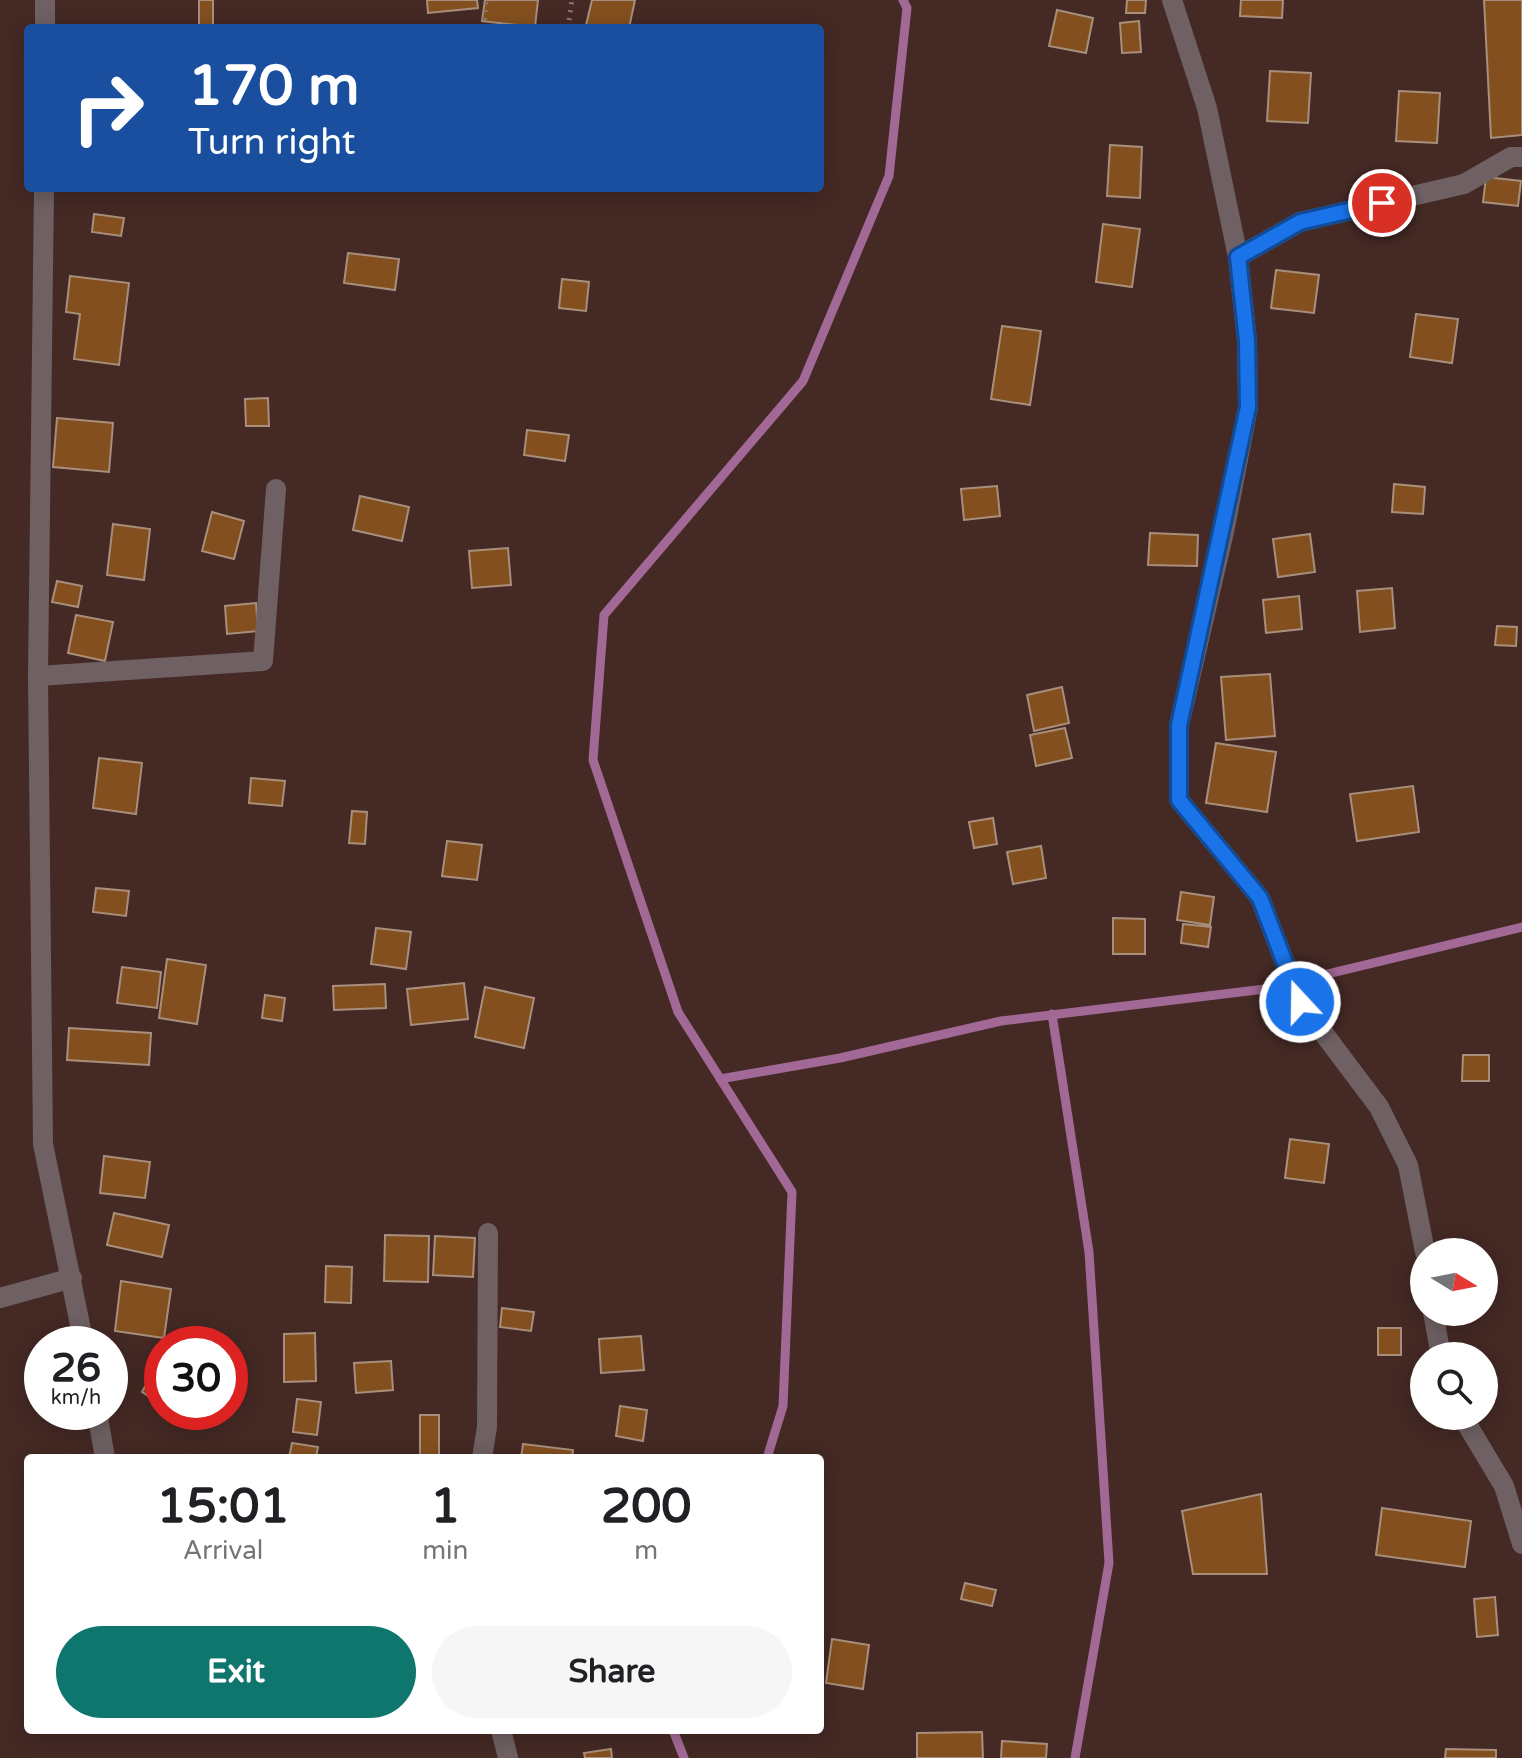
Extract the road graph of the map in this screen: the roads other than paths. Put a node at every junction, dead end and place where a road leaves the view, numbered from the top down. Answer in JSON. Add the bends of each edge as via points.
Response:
{"nodes":[{"id":1,"x":45,"y":0,"type":"edge"},
{"id":2,"x":1172,"y":0,"type":"edge"},
{"id":3,"x":45,"y":24,"type":"edge"},
{"id":4,"x":1522,"y":157,"type":"edge"},
{"id":5,"x":44,"y":192,"type":"edge"},
{"id":6,"x":1238,"y":257,"type":"junction"},
{"id":7,"x":276,"y":489,"type":"dead end"},
{"id":8,"x":38,"y":676,"type":"junction"},
{"id":9,"x":488,"y":1233,"type":"dead end"},
{"id":10,"x":1422,"y":1238,"type":"edge"},
{"id":11,"x":72,"y":1278,"type":"junction"},
{"id":12,"x":0,"y":1298,"type":"edge"},
{"id":13,"x":81,"y":1326,"type":"edge"},
{"id":14,"x":100,"y":1430,"type":"edge"},
{"id":15,"x":1470,"y":1430,"type":"edge"},
{"id":16,"x":104,"y":1454,"type":"edge"},
{"id":17,"x":483,"y":1454,"type":"edge"},
{"id":18,"x":1522,"y":1544,"type":"edge"},
{"id":19,"x":502,"y":1734,"type":"edge"},
{"id":20,"x":508,"y":1758,"type":"edge"}],
"edges":[{"from":1,"to":3,"type":"street"},
{"from":2,"to":6,"type":"street","via":[[1207,108]]},
{"from":4,"to":6,"type":"street","via":[[1511,157],[1464,184],[1300,222]]},
{"from":5,"to":8,"type":"street"},
{"from":6,"to":10,"type":"street","via":[[1248,407],[1179,725],[1179,800],[1260,898],[1300,1002],[1379,1107],[1408,1165]]},
{"from":7,"to":8,"type":"street","via":[[263,661]]},
{"from":8,"to":11,"type":"street","via":[[43,1144]]},
{"from":9,"to":17,"type":"street"},
{"from":11,"to":12,"type":"street"},
{"from":11,"to":13,"type":"street"},
{"from":14,"to":16,"type":"street"},
{"from":15,"to":18,"type":"street","via":[[1504,1486]]},
{"from":19,"to":20,"type":"street"}]}
